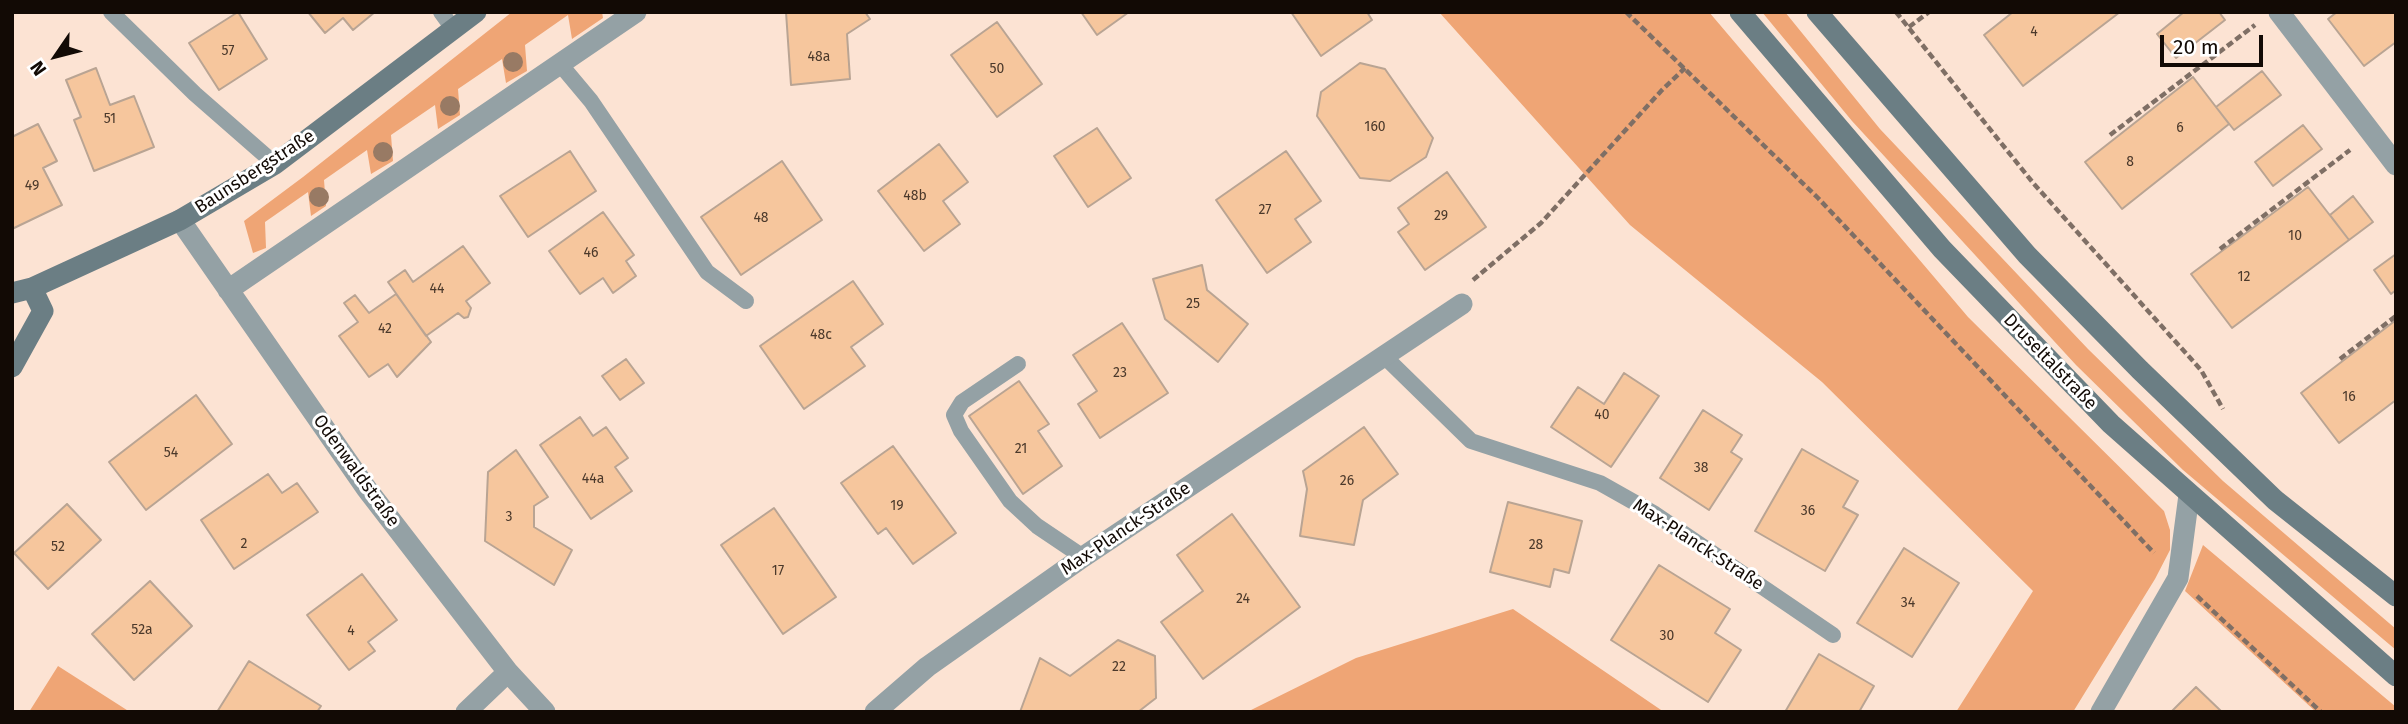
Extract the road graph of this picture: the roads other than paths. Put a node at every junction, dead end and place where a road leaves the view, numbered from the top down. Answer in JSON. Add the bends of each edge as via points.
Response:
{"nodes":[{"id":1,"x":111,"y":12,"type":"edge"},
{"id":2,"x":441,"y":12,"type":"edge"},
{"id":3,"x":476,"y":12,"type":"edge"},
{"id":4,"x":636,"y":12,"type":"edge"},
{"id":5,"x":1740,"y":12,"type":"edge"},
{"id":6,"x":1817,"y":12,"type":"edge"},
{"id":7,"x":2280,"y":16,"type":"edge"},
{"id":8,"x":454,"y":30,"type":"junction"},
{"id":9,"x":560,"y":64,"type":"junction"},
{"id":10,"x":275,"y":164,"type":"junction"},
{"id":11,"x":2396,"y":165,"type":"edge"},
{"id":12,"x":180,"y":220,"type":"junction"},
{"id":13,"x":22,"y":290,"type":"edge"},
{"id":14,"x":228,"y":290,"type":"junction"},
{"id":15,"x":746,"y":302,"type":"dead end"},
{"id":16,"x":1462,"y":304,"type":"road end"},
{"id":17,"x":1385,"y":357,"type":"junction"},
{"id":18,"x":1018,"y":363,"type":"dead end"},
{"id":19,"x":12,"y":367,"type":"edge"},
{"id":20,"x":2189,"y":495,"type":"junction"},
{"id":21,"x":1083,"y":557,"type":"junction"},
{"id":22,"x":2396,"y":596,"type":"edge"},
{"id":23,"x":1833,"y":635,"type":"dead end"},
{"id":24,"x":508,"y":672,"type":"junction"},
{"id":25,"x":2396,"y":676,"type":"edge"},
{"id":26,"x":466,"y":712,"type":"edge"},
{"id":27,"x":545,"y":712,"type":"edge"},
{"id":28,"x":874,"y":712,"type":"edge"},
{"id":29,"x":2101,"y":712,"type":"edge"}],
"edges":[{"from":1,"to":10,"type":"lane"},
{"from":2,"to":8,"type":"lane"},
{"from":3,"to":8,"type":"main road","name":"Baunsbergstraße"},
{"from":4,"to":9,"type":"street"},
{"from":5,"to":20,"type":"main road","name":"Druseltalstraße","via":[[1942,249],[2111,424]]},
{"from":6,"to":22,"type":"main road","via":[[2027,255],[2140,370],[2276,500]]},
{"from":7,"to":11,"type":"street"},
{"from":8,"to":10,"type":"main road","name":"Baunsbergstraße"},
{"from":9,"to":14,"type":"street"},
{"from":9,"to":15,"type":"lane","via":[[591,101],[707,272]]},
{"from":10,"to":12,"type":"main road","name":"Baunsbergstraße"},
{"from":12,"to":13,"type":"main road","name":"Baunsbergstraße"},
{"from":12,"to":14,"type":"street","name":"Odenwaldstraße"},
{"from":13,"to":19,"type":"main road","via":[[43,311]]},
{"from":14,"to":24,"type":"street","name":"Odenwaldstraße","via":[[366,488]]},
{"from":16,"to":17,"type":"street","name":"Max-Planck-Straße"},
{"from":17,"to":21,"type":"street","name":"Max-Planck-Straße"},
{"from":17,"to":23,"type":"lane","name":"Max-Planck-Straße","via":[[1471,441],[1600,483],[1656,514]]},
{"from":18,"to":21,"type":"lane","via":[[962,402],[954,415],[1010,501]]},
{"from":20,"to":25,"type":"main road","name":"Druseltalstraße"},
{"from":20,"to":29,"type":"street","via":[[2178,578]]},
{"from":21,"to":28,"type":"street","name":"Max-Planck-Straße","via":[[927,667]]},
{"from":24,"to":26,"type":"street"},
{"from":24,"to":27,"type":"street","name":"Odenwaldstraße"}]}
